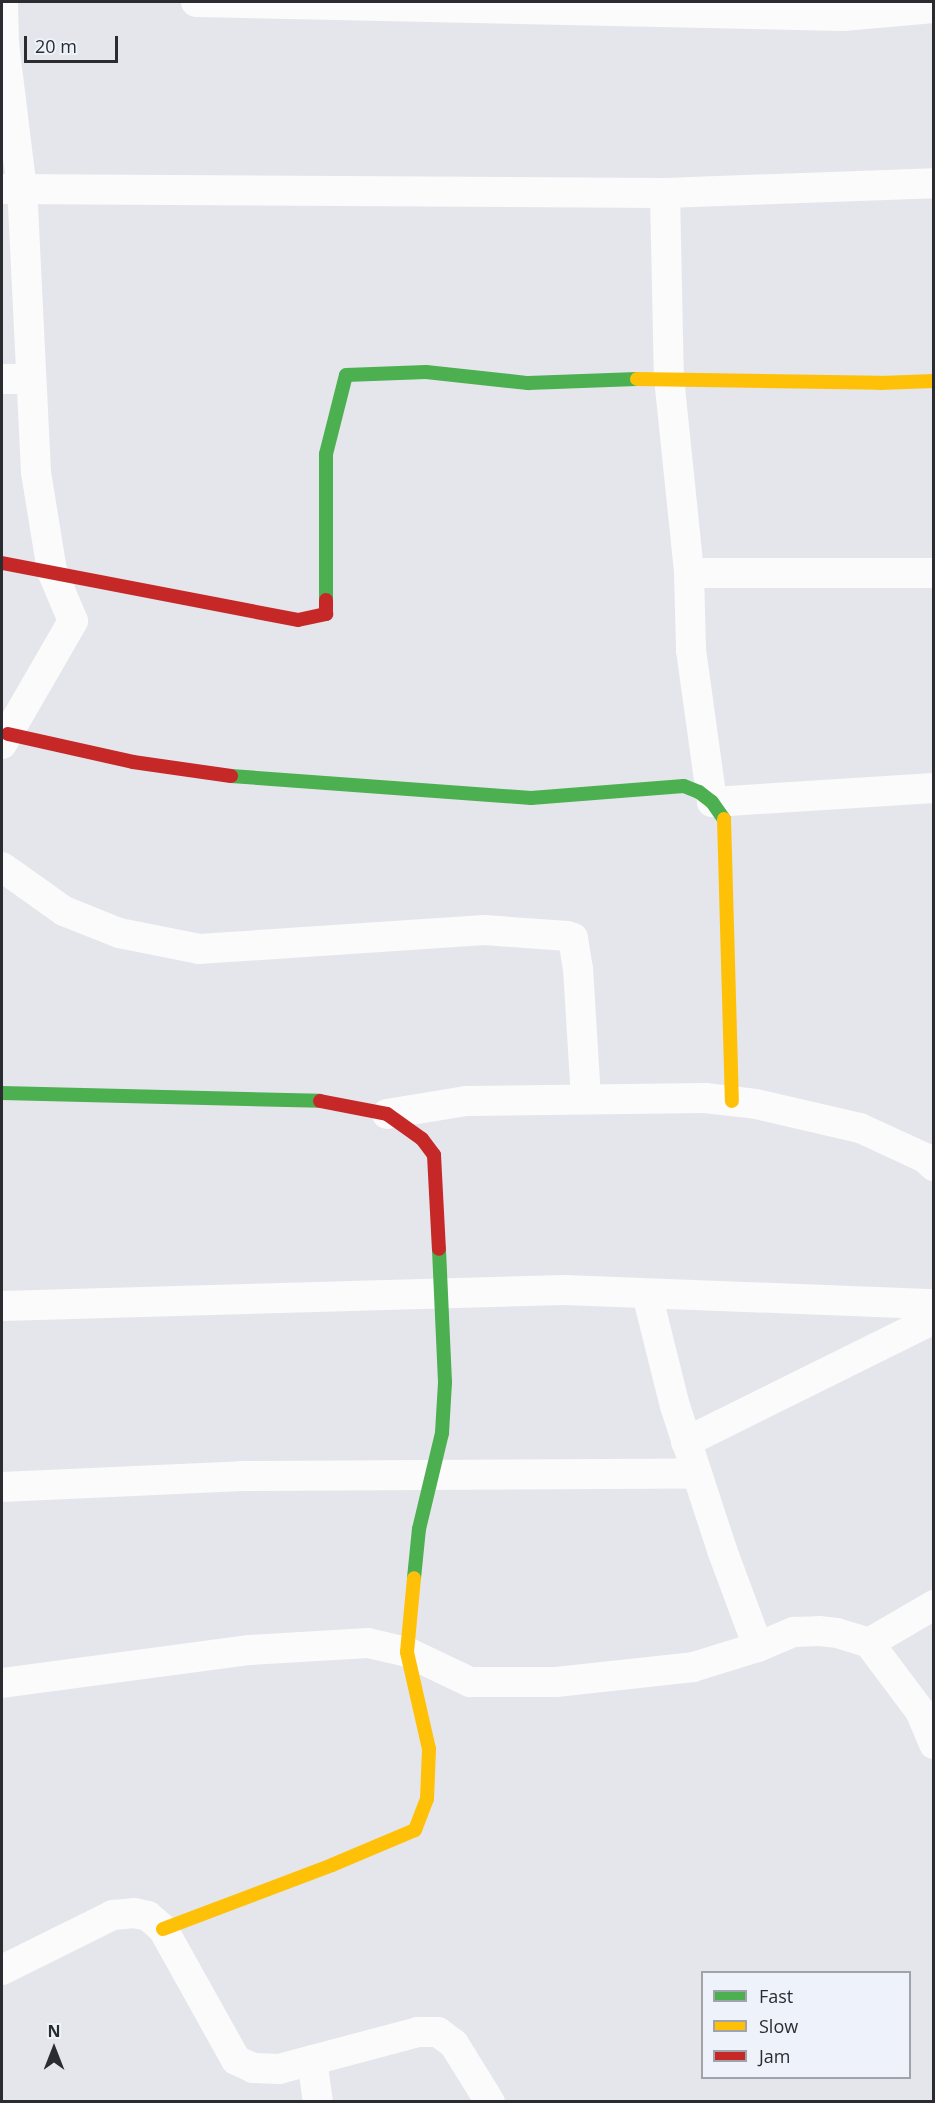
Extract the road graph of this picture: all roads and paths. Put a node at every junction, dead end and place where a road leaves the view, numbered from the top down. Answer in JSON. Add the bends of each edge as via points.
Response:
{"nodes":[{"id":1,"x":3,"y":2,"type":"edge"},
{"id":2,"x":196,"y":2,"type":"edge"},
{"id":3,"x":933,"y":8,"type":"edge"},
{"id":4,"x":933,"y":183,"type":"edge"},
{"id":5,"x":12,"y":189,"type":"edge"},
{"id":6,"x":665,"y":193,"type":"junction"},
{"id":7,"x":669,"y":378,"type":"junction"},
{"id":8,"x":2,"y":379,"type":"edge"},
{"id":9,"x":31,"y":379,"type":"junction"},
{"id":10,"x":933,"y":381,"type":"edge"},
{"id":11,"x":2,"y":563,"type":"edge"},
{"id":12,"x":52,"y":571,"type":"junction"},
{"id":13,"x":689,"y":573,"type":"junction"},
{"id":14,"x":933,"y":573,"type":"edge"},
{"id":15,"x":5,"y":739,"type":"edge"},
{"id":16,"x":933,"y":788,"type":"edge"},
{"id":17,"x":712,"y":801,"type":"junction"},
{"id":18,"x":2,"y":867,"type":"edge"},
{"id":19,"x":2,"y":1094,"type":"edge"},
{"id":20,"x":586,"y":1099,"type":"junction"},
{"id":21,"x":732,"y":1101,"type":"junction"},
{"id":22,"x":387,"y":1114,"type":"junction"},
{"id":23,"x":933,"y":1166,"type":"edge"},
{"id":24,"x":441,"y":1292,"type":"junction"},
{"id":25,"x":647,"y":1294,"type":"junction"},
{"id":26,"x":933,"y":1304,"type":"edge"},
{"id":27,"x":2,"y":1306,"type":"edge"},
{"id":28,"x":933,"y":1319,"type":"edge"},
{"id":29,"x":686,"y":1442,"type":"junction"},
{"id":30,"x":696,"y":1474,"type":"junction"},
{"id":31,"x":433,"y":1475,"type":"junction"},
{"id":32,"x":2,"y":1487,"type":"edge"},
{"id":33,"x":933,"y":1605,"type":"edge"},
{"id":34,"x":869,"y":1643,"type":"junction"},
{"id":35,"x":758,"y":1647,"type":"junction"},
{"id":36,"x":407,"y":1652,"type":"junction"},
{"id":37,"x":2,"y":1683,"type":"edge"},
{"id":38,"x":933,"y":1744,"type":"edge"},
{"id":39,"x":163,"y":1929,"type":"junction"},
{"id":40,"x":2,"y":1970,"type":"edge"},
{"id":41,"x":312,"y":2060,"type":"junction"},
{"id":42,"x":318,"y":2102,"type":"edge"},
{"id":43,"x":490,"y":2102,"type":"edge"}],
"edges":[{"from":1,"to":5,"type":"street"},
{"from":2,"to":3,"type":"street","via":[[843,16]]},
{"from":4,"to":6,"type":"street"},
{"from":5,"to":6,"type":"street"},
{"from":5,"to":9,"type":"street"},
{"from":6,"to":7,"type":"street"},
{"from":7,"to":10,"type":"street"},
{"from":7,"to":12,"type":"street","via":[[528,383],[426,372],[346,375],[326,454],[326,614],[298,620]]},
{"from":7,"to":13,"type":"street"},
{"from":8,"to":9,"type":"street"},
{"from":9,"to":12,"type":"street","via":[[36,472]]},
{"from":11,"to":12,"type":"street"},
{"from":12,"to":15,"type":"street","via":[[73,621]]},
{"from":13,"to":14,"type":"street"},
{"from":13,"to":17,"type":"street","via":[[691,650]]},
{"from":15,"to":17,"type":"street","via":[[260,780],[531,798],[684,786]]},
{"from":16,"to":17,"type":"street"},
{"from":17,"to":21,"type":"street","via":[[726,821]]},
{"from":18,"to":20,"type":"street","via":[[64,911],[119,933],[199,949],[484,930],[573,938]]},
{"from":19,"to":22,"type":"street","via":[[326,1101]]},
{"from":20,"to":21,"type":"street"},
{"from":20,"to":22,"type":"street","via":[[466,1101]]},
{"from":21,"to":23,"type":"street","via":[[860,1128],[926,1158]]},
{"from":22,"to":24,"type":"street","via":[[422,1139],[434,1155]]},
{"from":24,"to":25,"type":"street","via":[[565,1290]]},
{"from":24,"to":27,"type":"street"},
{"from":24,"to":31,"type":"street","via":[[445,1382],[442,1433]]},
{"from":25,"to":26,"type":"street"},
{"from":25,"to":29,"type":"street"},
{"from":28,"to":29,"type":"street"},
{"from":29,"to":30,"type":"street"},
{"from":30,"to":31,"type":"street"},
{"from":30,"to":35,"type":"street"},
{"from":31,"to":32,"type":"street","via":[[242,1476]]},
{"from":31,"to":36,"type":"street","via":[[419,1529]]},
{"from":33,"to":34,"type":"street"},
{"from":34,"to":35,"type":"street","via":[[837,1633],[794,1632]]},
{"from":34,"to":38,"type":"street","via":[[920,1711]]},
{"from":35,"to":36,"type":"street","via":[[693,1667],[556,1682],[470,1682]]},
{"from":36,"to":37,"type":"street","via":[[368,1643],[250,1650]]},
{"from":36,"to":39,"type":"street","via":[[429,1749],[427,1799],[415,1830]]},
{"from":39,"to":40,"type":"street","via":[[148,1916],[113,1915]]},
{"from":39,"to":41,"type":"street","via":[[236,2060],[253,2068],[279,2069]]},
{"from":41,"to":42,"type":"street"},
{"from":41,"to":43,"type":"street","via":[[418,2032],[438,2032],[454,2044]]}]}
